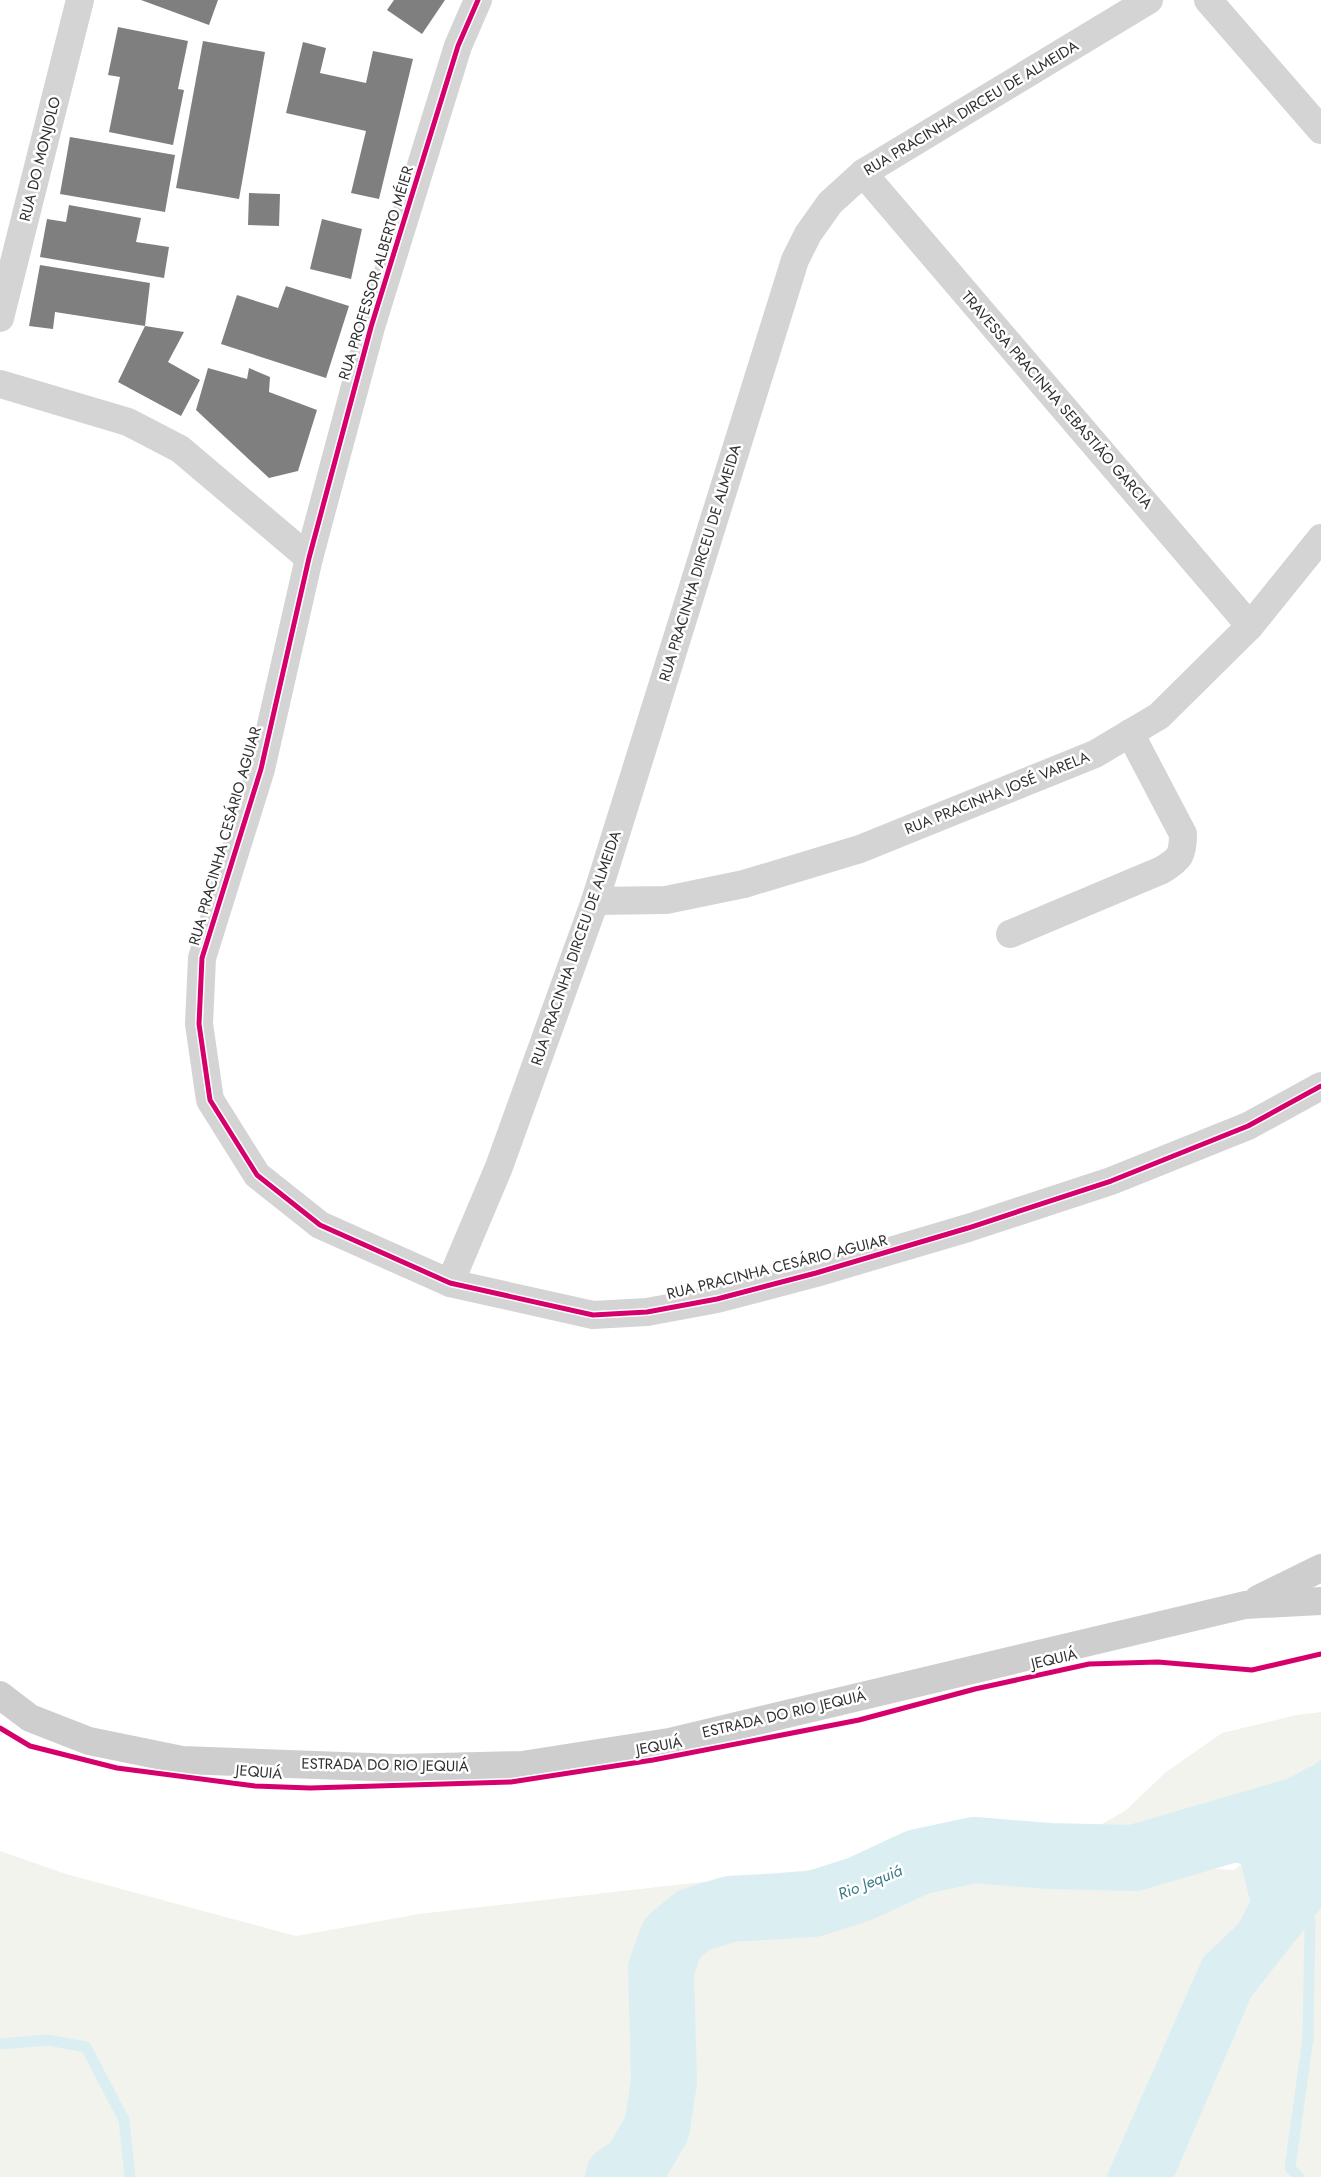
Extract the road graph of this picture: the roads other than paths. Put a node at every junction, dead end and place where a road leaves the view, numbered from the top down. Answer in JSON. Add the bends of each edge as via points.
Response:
{"nodes":[{"id":1,"x":80,"y":0,"type":"edge"},
{"id":2,"x":478,"y":0,"type":"edge"},
{"id":3,"x":1149,"y":0,"type":"edge"},
{"id":4,"x":1208,"y":0,"type":"edge"},
{"id":5,"x":1321,"y":130,"type":"edge"},
{"id":6,"x":863,"y":174,"type":"junction"},
{"id":7,"x":0,"y":318,"type":"edge"},
{"id":8,"x":0,"y":384,"type":"edge"},
{"id":9,"x":1321,"y":538,"type":"edge"},
{"id":10,"x":309,"y":558,"type":"junction"},
{"id":11,"x":1250,"y":626,"type":"junction"},
{"id":12,"x":1130,"y":733,"type":"junction"},
{"id":13,"x":595,"y":901,"type":"junction"},
{"id":14,"x":1010,"y":934,"type":"dead end"},
{"id":15,"x":1321,"y":1086,"type":"edge"},
{"id":16,"x":450,"y":1283,"type":"junction"},
{"id":17,"x":1321,"y":1568,"type":"edge"},
{"id":18,"x":1321,"y":1601,"type":"edge"},
{"id":19,"x":1245,"y":1605,"type":"junction"},
{"id":20,"x":0,"y":1695,"type":"edge"}],
"edges":[{"from":1,"to":7,"type":"street","name":"RUA DO MONJOLO"},
{"from":2,"to":10,"type":"street","name":"RUA PROFESSOR ALBERTO MÉIER","via":[[458,46],[371,327]]},
{"from":3,"to":6,"type":"street","name":"RUA PRACINHA DIRCEU DE ALMEIDA"},
{"from":4,"to":5,"type":"street"},
{"from":6,"to":11,"type":"street","name":"TRAVESSA PRACINHA SEBASTIÃO GARCIA"},
{"from":6,"to":13,"type":"street","name":"RUA PRACINHA DIRCEU DE ALMEIDA","via":[[830,203],[808,234],[795,260]]},
{"from":8,"to":10,"type":"street","via":[[128,422],[180,449]]},
{"from":9,"to":11,"type":"street","name":"RUA PRACINHA JOSÉ VARELA"},
{"from":10,"to":16,"type":"street","name":"RUA PRACINHA CESÁRIO AGUIAR","via":[[261,768],[202,958],[199,1024],[210,1100],[257,1175],[320,1225]]},
{"from":11,"to":12,"type":"street","name":"RUA PRACINHA JOSÉ VARELA","via":[[1159,716]]},
{"from":12,"to":13,"type":"street","name":"RUA PRACINHA JOSÉ VARELA","via":[[1095,754],[860,849],[744,884],[666,900]]},
{"from":12,"to":14,"type":"street","via":[[1183,834],[1183,849],[1176,861],[1162,870]]},
{"from":13,"to":16,"type":"street","name":"RUA PRACINHA DIRCEU DE ALMEIDA","via":[[499,1166]]},
{"from":15,"to":16,"type":"street","name":"RUA PRACINHA CESÁRIO AGUIAR","via":[[1248,1126],[1111,1181],[968,1228],[816,1273],[717,1298],[647,1312],[593,1315]]},
{"from":17,"to":19,"type":"main road","name":"ESTRADA DO RIO JEQUIÁ"},
{"from":18,"to":19,"type":"main road","name":"ESTRADA DO RIO JEQUIÁ"},
{"from":19,"to":20,"type":"main road","name":"ESTRADA DO RIO JEQUIÁ","via":[[669,1742],[522,1765],[397,1768],[182,1760],[89,1741],[30,1718]]}]}
